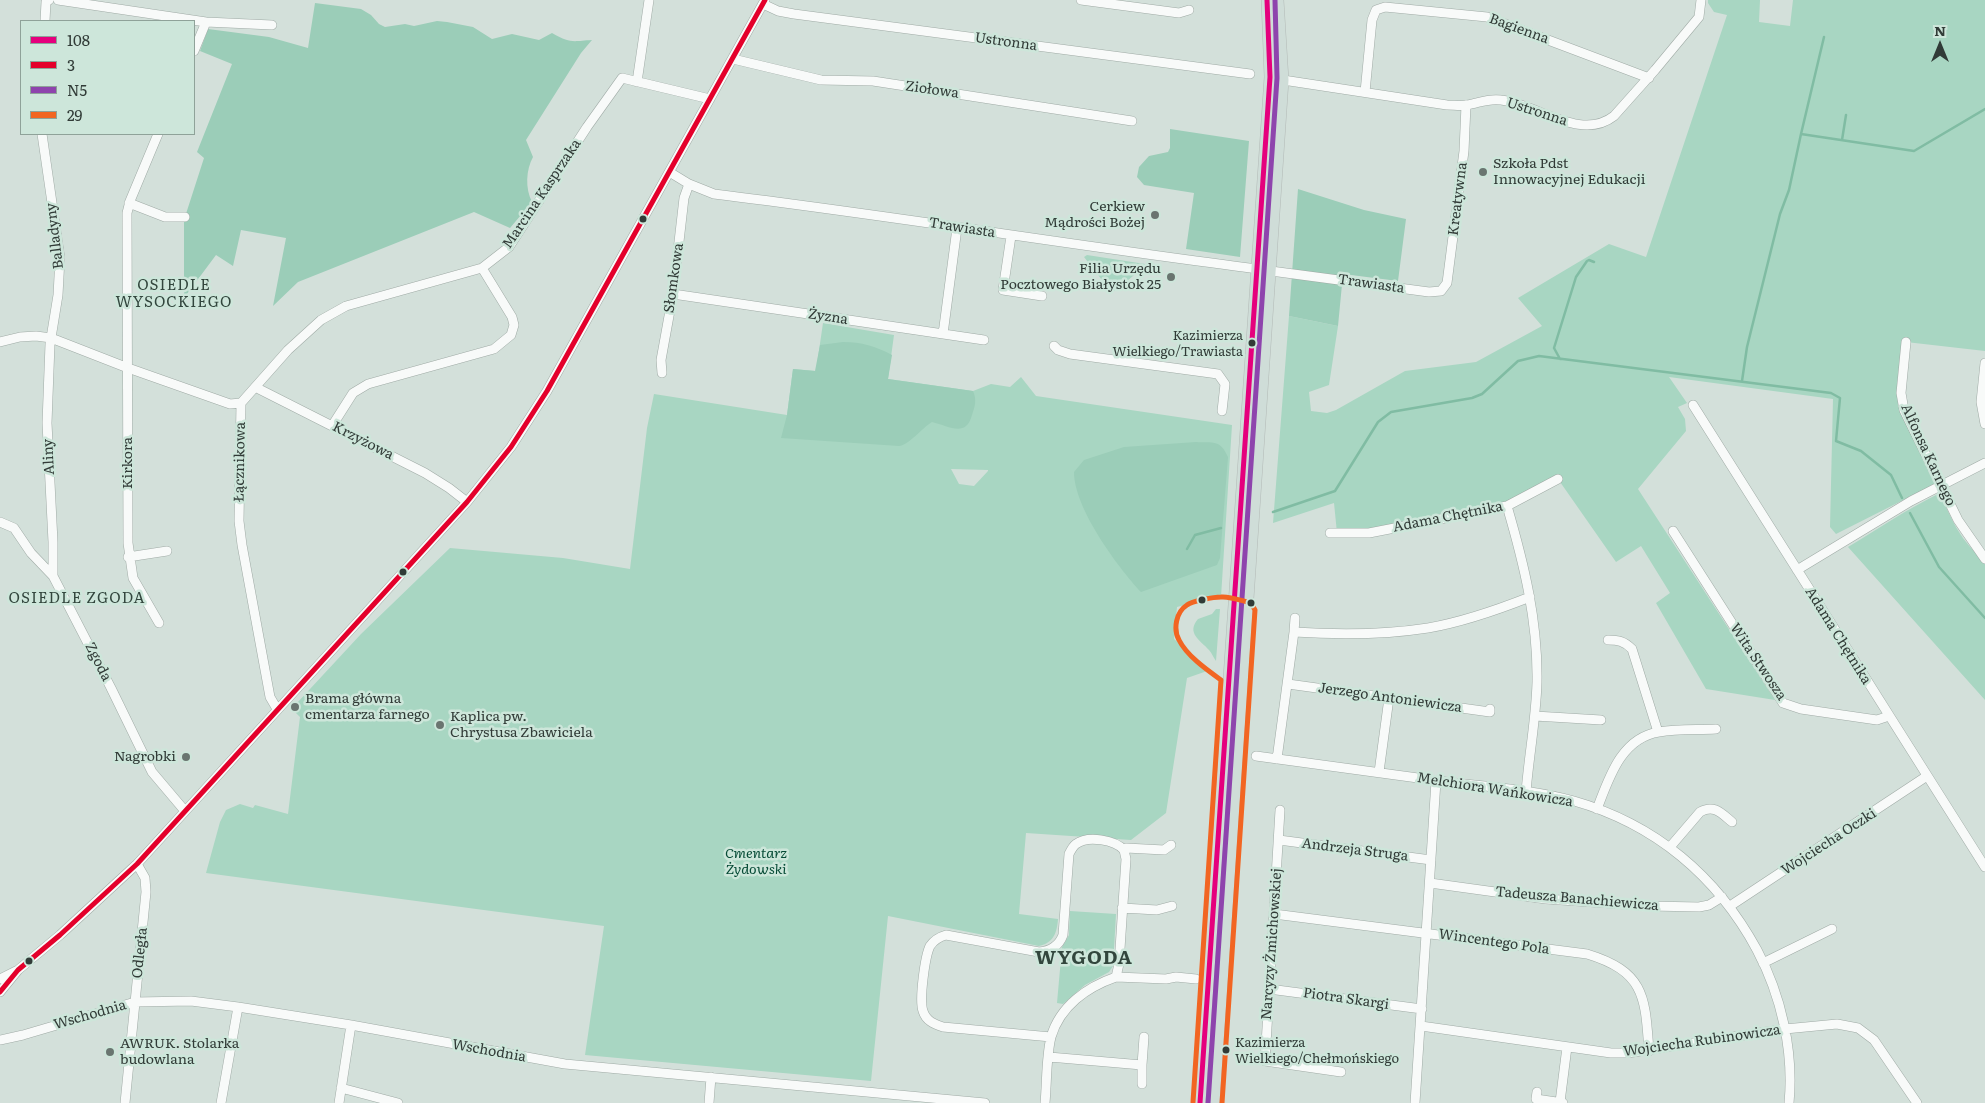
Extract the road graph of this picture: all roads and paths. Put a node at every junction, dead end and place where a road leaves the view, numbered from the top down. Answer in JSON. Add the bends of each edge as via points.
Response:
{"nodes":[{"id":1,"x":49,"y":0,"type":"edge"},
{"id":2,"x":58,"y":0,"type":"edge"},
{"id":3,"x":649,"y":0,"type":"edge"},
{"id":4,"x":1081,"y":0,"type":"edge"},
{"id":5,"x":1267,"y":0,"type":"edge"},
{"id":6,"x":1278,"y":0,"type":"edge"},
{"id":7,"x":1702,"y":0,"type":"edge"},
{"id":8,"x":764,"y":2,"type":"edge"},
{"id":9,"x":1189,"y":10,"type":"dead end"},
{"id":10,"x":45,"y":20,"type":"edge"},
{"id":11,"x":193,"y":20,"type":"edge"},
{"id":12,"x":195,"y":20,"type":"edge"},
{"id":13,"x":206,"y":22,"type":"junction"},
{"id":14,"x":272,"y":25,"type":"dead end"},
{"id":15,"x":195,"y":49,"type":"edge"},
{"id":16,"x":733,"y":59,"type":"junction"},
{"id":17,"x":1250,"y":74,"type":"dead end"},
{"id":18,"x":1649,"y":78,"type":"junction"},
{"id":19,"x":1283,"y":80,"type":"junction"},
{"id":20,"x":637,"y":82,"type":"junction"},
{"id":21,"x":1365,"y":92,"type":"junction"},
{"id":22,"x":710,"y":99,"type":"junction"},
{"id":23,"x":1466,"y":105,"type":"junction"},
{"id":24,"x":1132,"y":121,"type":"dead end"},
{"id":25,"x":42,"y":135,"type":"edge"},
{"id":26,"x":158,"y":135,"type":"edge"},
{"id":27,"x":670,"y":172,"type":"junction"},
{"id":28,"x":689,"y":184,"type":"junction"},
{"id":29,"x":129,"y":203,"type":"junction"},
{"id":30,"x":185,"y":217,"type":"dead end"},
{"id":31,"x":957,"y":228,"type":"junction"},
{"id":32,"x":1011,"y":236,"type":"junction"},
{"id":33,"x":482,"y":268,"type":"junction"},
{"id":34,"x":1258,"y":269,"type":"junction"},
{"id":35,"x":1271,"y":271,"type":"junction"},
{"id":36,"x":1441,"y":291,"type":"joint"},
{"id":37,"x":673,"y":294,"type":"junction"},
{"id":38,"x":1042,"y":296,"type":"dead end"},
{"id":39,"x":943,"y":334,"type":"junction"},
{"id":40,"x":51,"y":338,"type":"junction"},
{"id":41,"x":984,"y":340,"type":"dead end"},
{"id":42,"x":0,"y":342,"type":"edge"},
{"id":43,"x":1906,"y":342,"type":"dead end"},
{"id":44,"x":1054,"y":346,"type":"dead end"},
{"id":45,"x":1985,"y":362,"type":"edge"},
{"id":46,"x":1251,"y":367,"type":"junction"},
{"id":47,"x":128,"y":368,"type":"junction"},
{"id":48,"x":1264,"y":368,"type":"junction"},
{"id":49,"x":662,"y":372,"type":"dead end"},
{"id":50,"x":255,"y":387,"type":"junction"},
{"id":51,"x":241,"y":403,"type":"junction"},
{"id":52,"x":1693,"y":405,"type":"dead end"},
{"id":53,"x":1222,"y":412,"type":"dead end"},
{"id":54,"x":1985,"y":424,"type":"edge"},
{"id":55,"x":332,"y":426,"type":"junction"},
{"id":56,"x":1985,"y":463,"type":"edge"},
{"id":57,"x":1558,"y":479,"type":"dead end"},
{"id":58,"x":1942,"y":486,"type":"junction"},
{"id":59,"x":467,"y":502,"type":"junction"},
{"id":60,"x":1507,"y":506,"type":"junction"},
{"id":61,"x":0,"y":522,"type":"edge"},
{"id":62,"x":1673,"y":531,"type":"dead end"},
{"id":63,"x":1330,"y":533,"type":"dead end"},
{"id":64,"x":167,"y":551,"type":"dead end"},
{"id":65,"x":128,"y":558,"type":"junction"},
{"id":66,"x":1985,"y":560,"type":"edge"},
{"id":67,"x":1797,"y":570,"type":"junction"},
{"id":68,"x":53,"y":576,"type":"junction"},
{"id":69,"x":1530,"y":597,"type":"junction"},
{"id":70,"x":1235,"y":606,"type":"junction"},
{"id":71,"x":1248,"y":610,"type":"junction"},
{"id":72,"x":1295,"y":618,"type":"dead end"},
{"id":73,"x":159,"y":623,"type":"dead end"},
{"id":74,"x":1294,"y":632,"type":"junction"},
{"id":75,"x":1608,"y":640,"type":"dead end"},
{"id":76,"x":1288,"y":684,"type":"junction"},
{"id":77,"x":1389,"y":698,"type":"junction"},
{"id":78,"x":277,"y":709,"type":"junction"},
{"id":79,"x":1490,"y":709,"type":"dead end"},
{"id":80,"x":1535,"y":716,"type":"junction"},
{"id":81,"x":1889,"y":716,"type":"junction"},
{"id":82,"x":1601,"y":720,"type":"dead end"},
{"id":83,"x":1716,"y":729,"type":"dead end"},
{"id":84,"x":1658,"y":732,"type":"junction"},
{"id":85,"x":1256,"y":756,"type":"dead end"},
{"id":86,"x":1277,"y":759,"type":"junction"},
{"id":87,"x":1379,"y":772,"type":"junction"},
{"id":88,"x":1927,"y":776,"type":"junction"},
{"id":89,"x":1436,"y":781,"type":"junction"},
{"id":90,"x":1526,"y":792,"type":"junction"},
{"id":91,"x":1597,"y":809,"type":"junction"},
{"id":92,"x":1280,"y":810,"type":"dead end"},
{"id":93,"x":184,"y":811,"type":"junction"},
{"id":94,"x":1732,"y":822,"type":"dead end"},
{"id":95,"x":1279,"y":840,"type":"junction"},
{"id":96,"x":1171,"y":845,"type":"dead end"},
{"id":97,"x":1670,"y":846,"type":"junction"},
{"id":98,"x":1124,"y":850,"type":"junction"},
{"id":99,"x":1981,"y":852,"type":"edge"},
{"id":100,"x":1431,"y":860,"type":"junction"},
{"id":101,"x":137,"y":864,"type":"junction"},
{"id":102,"x":1985,"y":867,"type":"edge"},
{"id":103,"x":1430,"y":883,"type":"junction"},
{"id":104,"x":1722,"y":897,"type":"junction"},
{"id":105,"x":1172,"y":906,"type":"dead end"},
{"id":106,"x":1730,"y":906,"type":"junction"},
{"id":107,"x":1122,"y":908,"type":"junction"},
{"id":108,"x":1274,"y":914,"type":"junction"},
{"id":109,"x":1832,"y":929,"type":"dead end"},
{"id":110,"x":1428,"y":933,"type":"junction"},
{"id":111,"x":1763,"y":962,"type":"junction"},
{"id":112,"x":18,"y":970,"type":"junction"},
{"id":113,"x":1116,"y":977,"type":"junction"},
{"id":114,"x":0,"y":978,"type":"edge"},
{"id":115,"x":1196,"y":980,"type":"dead end"},
{"id":116,"x":1269,"y":988,"type":"junction"},
{"id":117,"x":0,"y":992,"type":"edge"},
{"id":118,"x":135,"y":1002,"type":"junction"},
{"id":119,"x":238,"y":1007,"type":"junction"},
{"id":120,"x":1422,"y":1009,"type":"junction"},
{"id":121,"x":351,"y":1025,"type":"junction"},
{"id":122,"x":1421,"y":1026,"type":"junction"},
{"id":123,"x":1785,"y":1029,"type":"junction"},
{"id":124,"x":1204,"y":1034,"type":"junction"},
{"id":125,"x":1219,"y":1036,"type":"junction"},
{"id":126,"x":1051,"y":1037,"type":"junction"},
{"id":127,"x":1144,"y":1037,"type":"dead end"},
{"id":128,"x":0,"y":1040,"type":"edge"},
{"id":129,"x":1567,"y":1047,"type":"junction"},
{"id":130,"x":1649,"y":1051,"type":"junction"},
{"id":131,"x":1049,"y":1058,"type":"junction"},
{"id":132,"x":1142,"y":1065,"type":"junction"},
{"id":133,"x":1341,"y":1072,"type":"dead end"},
{"id":134,"x":711,"y":1077,"type":"junction"},
{"id":135,"x":1142,"y":1084,"type":"dead end"},
{"id":136,"x":341,"y":1088,"type":"junction"},
{"id":137,"x":1537,"y":1092,"type":"dead end"},
{"id":138,"x":1560,"y":1102,"type":"edge"},
{"id":139,"x":125,"y":1103,"type":"edge"},
{"id":140,"x":221,"y":1103,"type":"edge"},
{"id":141,"x":339,"y":1103,"type":"edge"},
{"id":142,"x":398,"y":1103,"type":"edge"},
{"id":143,"x":709,"y":1103,"type":"edge"},
{"id":144,"x":985,"y":1103,"type":"edge"},
{"id":145,"x":1045,"y":1103,"type":"edge"},
{"id":146,"x":1200,"y":1103,"type":"edge"},
{"id":147,"x":1214,"y":1103,"type":"edge"},
{"id":148,"x":1415,"y":1103,"type":"edge"},
{"id":149,"x":1564,"y":1103,"type":"edge"},
{"id":150,"x":1789,"y":1103,"type":"edge"},
{"id":151,"x":1917,"y":1103,"type":"edge"}],
"edges":[{"from":1,"to":10,"type":"street","via":[[46,2]]},
{"from":2,"to":11,"type":"street"},
{"from":3,"to":20,"type":"street"},
{"from":4,"to":9,"type":"street","via":[[1180,14]]},
{"from":5,"to":34,"type":"main road","via":[[1270,77]]},
{"from":6,"to":19,"type":"main road"},
{"from":7,"to":18,"type":"street","name":"Ustronna","via":[[1699,17]]},
{"from":8,"to":16,"type":"street"},
{"from":8,"to":17,"type":"street","name":"Ustronna","via":[[778,11],[794,14]]},
{"from":12,"to":13,"type":"street"},
{"from":13,"to":14,"type":"street"},
{"from":13,"to":15,"type":"street"},
{"from":16,"to":22,"type":"street"},
{"from":16,"to":24,"type":"street","name":"Ziołowa","via":[[821,80],[873,81]]},
{"from":18,"to":21,"type":"street","name":"Bagienna","via":[[1487,17],[1385,7],[1376,10],[1372,20]]},
{"from":18,"to":23,"type":"street","name":"Ustronna","via":[[1614,116],[1598,125],[1576,125],[1516,102],[1485,100]]},
{"from":19,"to":21,"type":"street","name":"Ustronna"},
{"from":19,"to":35,"type":"main road"},
{"from":20,"to":22,"type":"street","name":"Marcina Kasprzaka"},
{"from":20,"to":33,"type":"street","name":"Marcina Kasprzaka","via":[[622,78],[509,247]]},
{"from":21,"to":23,"type":"street","name":"Ustronna"},
{"from":22,"to":27,"type":"street"},
{"from":23,"to":36,"type":"street","name":"Kreatywna","via":[[1464,151],[1447,283]]},
{"from":25,"to":40,"type":"street","name":"Balladyny","via":[[60,258]]},
{"from":26,"to":29,"type":"street","name":"Kirkora"},
{"from":27,"to":28,"type":"street","name":"Trawiasta"},
{"from":27,"to":59,"type":"street","via":[[548,391],[511,447]]},
{"from":28,"to":31,"type":"street","name":"Trawiasta","via":[[714,194]]},
{"from":28,"to":37,"type":"street","name":"Słomkowa","via":[[684,198]]},
{"from":29,"to":30,"type":"street","via":[[165,217]]},
{"from":29,"to":47,"type":"street","name":"Kirkora"},
{"from":31,"to":32,"type":"street","name":"Trawiasta"},
{"from":31,"to":39,"type":"street"},
{"from":32,"to":34,"type":"street","name":"Trawiasta"},
{"from":32,"to":38,"type":"street","via":[[1003,290]]},
{"from":33,"to":50,"type":"street","name":"Marcina Kasprzaka","via":[[346,306],[321,320],[305,334]]},
{"from":33,"to":55,"type":"street","via":[[512,317],[511,335],[494,349],[368,384],[353,394]]},
{"from":34,"to":46,"type":"main road"},
{"from":35,"to":36,"type":"street","name":"Trawiasta"},
{"from":35,"to":48,"type":"main road"},
{"from":37,"to":39,"type":"street","name":"Żyzna"},
{"from":37,"to":49,"type":"street","name":"Słomkowa","via":[[661,360]]},
{"from":39,"to":41,"type":"street","name":"Żyzna"},
{"from":40,"to":42,"type":"street","name":"Łącznikowa","via":[[28,336]]},
{"from":40,"to":47,"type":"street","name":"Łącznikowa"},
{"from":40,"to":68,"type":"street","name":"Aliny","via":[[48,423]]},
{"from":43,"to":58,"type":"street","name":"Alfonsa Karnego","via":[[1900,393],[1904,410]]},
{"from":44,"to":53,"type":"street","via":[[1070,354],[1218,374],[1224,384]]},
{"from":45,"to":54,"type":"street","via":[[1981,402]]},
{"from":46,"to":48,"type":"main road","via":[[1257,372]]},
{"from":46,"to":70,"type":"main road"},
{"from":47,"to":51,"type":"street","name":"Łącznikowa","via":[[230,404]]},
{"from":47,"to":65,"type":"street","name":"Kirkora"},
{"from":48,"to":71,"type":"main road"},
{"from":50,"to":51,"type":"street","name":"Marcina Kasprzaka"},
{"from":50,"to":55,"type":"street","name":"Krzyżowa"},
{"from":51,"to":78,"type":"street","name":"Łącznikowa","via":[[239,521],[270,697]]},
{"from":52,"to":67,"type":"street","name":"Adama Chętnika"},
{"from":55,"to":59,"type":"street","name":"Krzyżowa","via":[[425,473]]},
{"from":56,"to":58,"type":"street"},
{"from":57,"to":60,"type":"street","name":"Adama Chętnika"},
{"from":58,"to":66,"type":"street","name":"Alfonsa Karnego","via":[[1958,520]]},
{"from":58,"to":67,"type":"street","via":[[1911,501]]},
{"from":59,"to":78,"type":"street"},
{"from":60,"to":63,"type":"street","name":"Adama Chętnika","via":[[1368,533]]},
{"from":60,"to":69,"type":"street"},
{"from":61,"to":68,"type":"street","name":"Zgoda","via":[[14,528],[31,553]]},
{"from":62,"to":81,"type":"street","name":"Wita Stwosza","via":[[1783,703],[1801,709],[1877,720]]},
{"from":64,"to":65,"type":"street"},
{"from":65,"to":73,"type":"street","name":"Kirkora","via":[[133,578]]},
{"from":67,"to":81,"type":"street","name":"Adama Chętnika"},
{"from":68,"to":93,"type":"street","name":"Zgoda","via":[[155,775]]},
{"from":69,"to":74,"type":"street","via":[[1481,615],[1429,628],[1393,633]]},
{"from":69,"to":80,"type":"street","via":[[1537,660]]},
{"from":70,"to":71,"type":"main road"},
{"from":70,"to":124,"type":"main road"},
{"from":71,"to":125,"type":"main road"},
{"from":72,"to":74,"type":"street"},
{"from":74,"to":76,"type":"street"},
{"from":75,"to":84,"type":"street","via":[[1619,640],[1632,649]]},
{"from":76,"to":77,"type":"street","name":"Jerzego Antoniewicza"},
{"from":76,"to":86,"type":"street"},
{"from":77,"to":79,"type":"street","name":"Jerzego Antoniewicza","via":[[1490,712]]},
{"from":77,"to":87,"type":"street"},
{"from":78,"to":93,"type":"street"},
{"from":80,"to":82,"type":"street"},
{"from":80,"to":90,"type":"street"},
{"from":81,"to":88,"type":"street","name":"Adama Chętnika"},
{"from":83,"to":84,"type":"street"},
{"from":84,"to":91,"type":"street","via":[[1640,739],[1622,754]]},
{"from":85,"to":86,"type":"street","name":"Melchiora Wańkowicza"},
{"from":86,"to":87,"type":"street","name":"Melchiora Wańkowicza"},
{"from":87,"to":89,"type":"street","name":"Melchiora Wańkowicza"},
{"from":88,"to":99,"type":"street","name":"Adama Chętnika"},
{"from":88,"to":106,"type":"street","name":"Wojciecha Oczki"},
{"from":89,"to":90,"type":"street","name":"Melchiora Wańkowicza"},
{"from":89,"to":100,"type":"street"},
{"from":90,"to":91,"type":"street","name":"Melchiora Wańkowicza"},
{"from":91,"to":97,"type":"street","name":"Melchiora Wańkowicza"},
{"from":92,"to":95,"type":"street","name":"Narcyzy Żmichowskiej"},
{"from":93,"to":101,"type":"street"},
{"from":94,"to":97,"type":"street","via":[[1716,809],[1707,808]]},
{"from":95,"to":100,"type":"street","name":"Andrzeja Struga"},
{"from":95,"to":108,"type":"street","name":"Narcyzy Żmichowskiej"},
{"from":96,"to":98,"type":"street","via":[[1164,850]]},
{"from":97,"to":104,"type":"street","name":"Melchiora Wańkowicza"},
{"from":98,"to":107,"type":"street"},
{"from":98,"to":126,"type":"street","via":[[1113,842],[1082,841],[1075,844],[1069,854],[1063,935],[1051,949],[1039,952],[951,935],[940,936],[930,946],[922,1000],[923,1011],[930,1021],[943,1027]]},
{"from":99,"to":102,"type":"street","name":"Adama Chętnika"},
{"from":100,"to":103,"type":"street"},
{"from":101,"to":112,"type":"street"},
{"from":101,"to":118,"type":"street","name":"Odległa","via":[[145,878],[146,892]]},
{"from":103,"to":104,"type":"street","name":"Tadeusza Banachiewicza","via":[[1546,899],[1650,906],[1709,905]]},
{"from":103,"to":110,"type":"street"},
{"from":104,"to":106,"type":"street","name":"Melchiora Wańkowicza"},
{"from":105,"to":107,"type":"street","via":[[1157,910]]},
{"from":106,"to":111,"type":"street","name":"Melchiora Wańkowicza"},
{"from":107,"to":113,"type":"street"},
{"from":108,"to":110,"type":"street","name":"Wincentego Pola"},
{"from":108,"to":116,"type":"street","name":"Narcyzy Żmichowskiej"},
{"from":109,"to":111,"type":"street"},
{"from":110,"to":120,"type":"street"},
{"from":110,"to":130,"type":"street","name":"Wincentego Pola","via":[[1605,959],[1628,975],[1639,989],[1645,1005]]},
{"from":111,"to":123,"type":"street","name":"Melchiora Wańkowicza"},
{"from":112,"to":114,"type":"street"},
{"from":112,"to":117,"type":"street"},
{"from":113,"to":115,"type":"street"},
{"from":113,"to":126,"type":"street","via":[[1086,990],[1074,1000]]},
{"from":116,"to":120,"type":"street","name":"Piotra Skargi"},
{"from":116,"to":133,"type":"street","name":"Narcyzy Żmichowskiej","via":[[1265,1062]]},
{"from":118,"to":119,"type":"street","name":"Wschodnia","via":[[191,1002]]},
{"from":118,"to":128,"type":"street","name":"Wschodnia"},
{"from":118,"to":139,"type":"street","name":"Odległa"},
{"from":119,"to":121,"type":"street","name":"Wschodnia"},
{"from":119,"to":140,"type":"street"},
{"from":120,"to":122,"type":"street"},
{"from":121,"to":134,"type":"street","name":"Wschodnia","via":[[565,1064]]},
{"from":121,"to":136,"type":"street"},
{"from":122,"to":129,"type":"street","name":"Wojciecha Rubinowicza"},
{"from":122,"to":148,"type":"street"},
{"from":123,"to":130,"type":"street","name":"Wojciecha Rubinowicza"},
{"from":123,"to":150,"type":"street","name":"Melchiora Wańkowicza","via":[[1790,1065]]},
{"from":123,"to":151,"type":"street","name":"Wojciecha Rubinowicza","via":[[1837,1024],[1866,1032]]},
{"from":124,"to":125,"type":"main road"},
{"from":124,"to":146,"type":"main road"},
{"from":125,"to":147,"type":"main road"},
{"from":126,"to":131,"type":"street"},
{"from":127,"to":132,"type":"street"},
{"from":129,"to":130,"type":"street","name":"Wojciecha Rubinowicza","via":[[1611,1053]]},
{"from":129,"to":138,"type":"street"},
{"from":131,"to":132,"type":"street"},
{"from":131,"to":145,"type":"street"},
{"from":132,"to":135,"type":"street"},
{"from":134,"to":143,"type":"street"},
{"from":134,"to":144,"type":"street","name":"Wschodnia"},
{"from":136,"to":141,"type":"street"},
{"from":136,"to":142,"type":"street"},
{"from":137,"to":138,"type":"street","via":[[1536,1099]]},
{"from":138,"to":149,"type":"street"}]}
